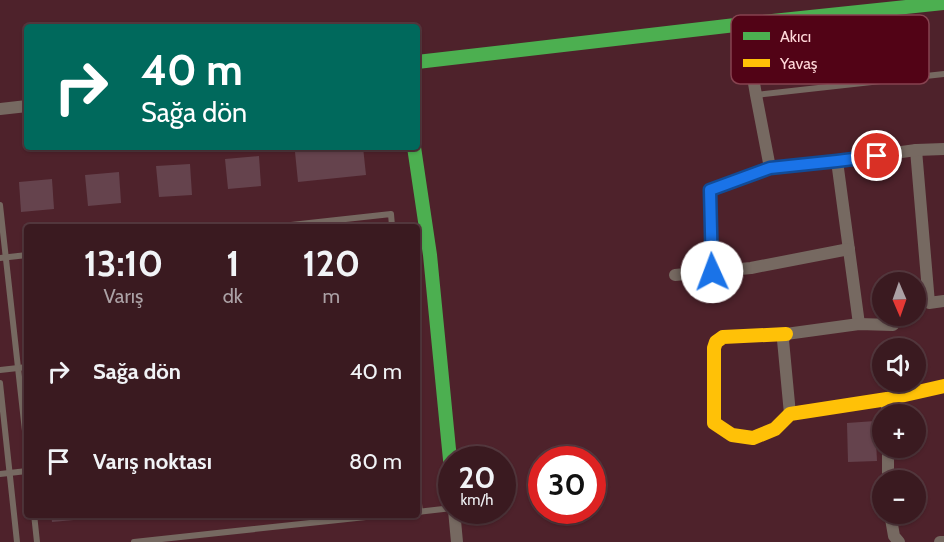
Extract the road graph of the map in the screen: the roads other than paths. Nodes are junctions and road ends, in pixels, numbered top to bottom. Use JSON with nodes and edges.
{"nodes":[{"id":1,"x":944,"y":3,"type":"edge"},
{"id":2,"x":830,"y":15,"type":"edge"},
{"id":3,"x":731,"y":26,"type":"edge"},
{"id":4,"x":420,"y":62,"type":"edge"},
{"id":5,"x":944,"y":74,"type":"edge"},
{"id":6,"x":929,"y":76,"type":"edge"},
{"id":7,"x":754,"y":84,"type":"edge"},
{"id":8,"x":854,"y":84,"type":"edge"},
{"id":9,"x":756,"y":95,"type":"junction"},
{"id":10,"x":24,"y":106,"type":"edge"},
{"id":11,"x":0,"y":109,"type":"edge"},
{"id":12,"x":944,"y":149,"type":"edge"},
{"id":13,"x":414,"y":150,"type":"edge"},
{"id":14,"x":916,"y":150,"type":"junction"},
{"id":15,"x":837,"y":161,"type":"junction"},
{"id":16,"x":770,"y":168,"type":"junction"},
{"id":17,"x":0,"y":205,"type":"edge"},
{"id":18,"x":300,"y":224,"type":"edge"},
{"id":19,"x":392,"y":224,"type":"edge"},
{"id":20,"x":849,"y":249,"type":"junction"},
{"id":21,"x":24,"y":255,"type":"edge"},
{"id":22,"x":3,"y":258,"type":"edge"},
{"id":23,"x":712,"y":272,"type":"junction"},
{"id":24,"x":675,"y":275,"type":"dead end"},
{"id":25,"x":944,"y":302,"type":"edge"},
{"id":26,"x":859,"y":324,"type":"junction"},
{"id":27,"x":872,"y":324,"type":"edge"},
{"id":28,"x":786,"y":334,"type":"junction"},
{"id":29,"x":24,"y":367,"type":"edge"},
{"id":30,"x":18,"y":368,"type":"junction"},
{"id":31,"x":0,"y":370,"type":"edge"},
{"id":32,"x":0,"y":383,"type":"edge"},
{"id":33,"x":943,"y":387,"type":"edge"},
{"id":34,"x":887,"y":399,"type":"junction"},
{"id":35,"x":887,"y":404,"type":"edge"},
{"id":36,"x":790,"y":414,"type":"junction"},
{"id":37,"x":24,"y":422,"type":"edge"},
{"id":38,"x":449,"y":446,"type":"edge"},
{"id":39,"x":24,"y":471,"type":"edge"},
{"id":40,"x":10,"y":473,"type":"junction"},
{"id":41,"x":0,"y":474,"type":"edge"},
{"id":42,"x":438,"y":510,"type":"edge"},
{"id":43,"x":420,"y":512,"type":"edge"},
{"id":44,"x":34,"y":518,"type":"edge"},
{"id":45,"x":357,"y":518,"type":"edge"},
{"id":46,"x":455,"y":524,"type":"edge"},
{"id":47,"x":892,"y":524,"type":"edge"},
{"id":48,"x":17,"y":542,"type":"edge"},
{"id":49,"x":37,"y":542,"type":"edge"},
{"id":50,"x":135,"y":542,"type":"edge"},
{"id":51,"x":457,"y":542,"type":"edge"},
{"id":52,"x":899,"y":542,"type":"edge"}],
"edges":[{"from":1,"to":2,"type":"street"},
{"from":3,"to":4,"type":"street"},
{"from":5,"to":6,"type":"lane"},
{"from":7,"to":9,"type":"street"},
{"from":8,"to":9,"type":"lane"},
{"from":9,"to":16,"type":"street"},
{"from":10,"to":11,"type":"street"},
{"from":12,"to":14,"type":"street"},
{"from":13,"to":38,"type":"street"},
{"from":14,"to":15,"type":"street"},
{"from":14,"to":25,"type":"street"},
{"from":15,"to":16,"type":"street"},
{"from":15,"to":20,"type":"street"},
{"from":16,"to":23,"type":"street"},
{"from":17,"to":22,"type":"lane"},
{"from":18,"to":19,"type":"lane"},
{"from":20,"to":23,"type":"street"},
{"from":20,"to":26,"type":"street"},
{"from":21,"to":22,"type":"lane"},
{"from":22,"to":30,"type":"lane"},
{"from":23,"to":24,"type":"street"},
{"from":26,"to":27,"type":"street"},
{"from":26,"to":28,"type":"street"},
{"from":28,"to":36,"type":"street"},
{"from":28,"to":36,"type":"street"},
{"from":29,"to":30,"type":"lane"},
{"from":30,"to":31,"type":"lane"},
{"from":30,"to":37,"type":"lane"},
{"from":32,"to":40,"type":"lane"},
{"from":33,"to":34,"type":"street"},
{"from":34,"to":35,"type":"street"},
{"from":34,"to":36,"type":"street"},
{"from":39,"to":40,"type":"lane"},
{"from":40,"to":41,"type":"lane"},
{"from":40,"to":48,"type":"lane"},
{"from":42,"to":43,"type":"lane"},
{"from":44,"to":49,"type":"lane"},
{"from":45,"to":50,"type":"lane"},
{"from":46,"to":51,"type":"street"},
{"from":47,"to":52,"type":"street"}]}
